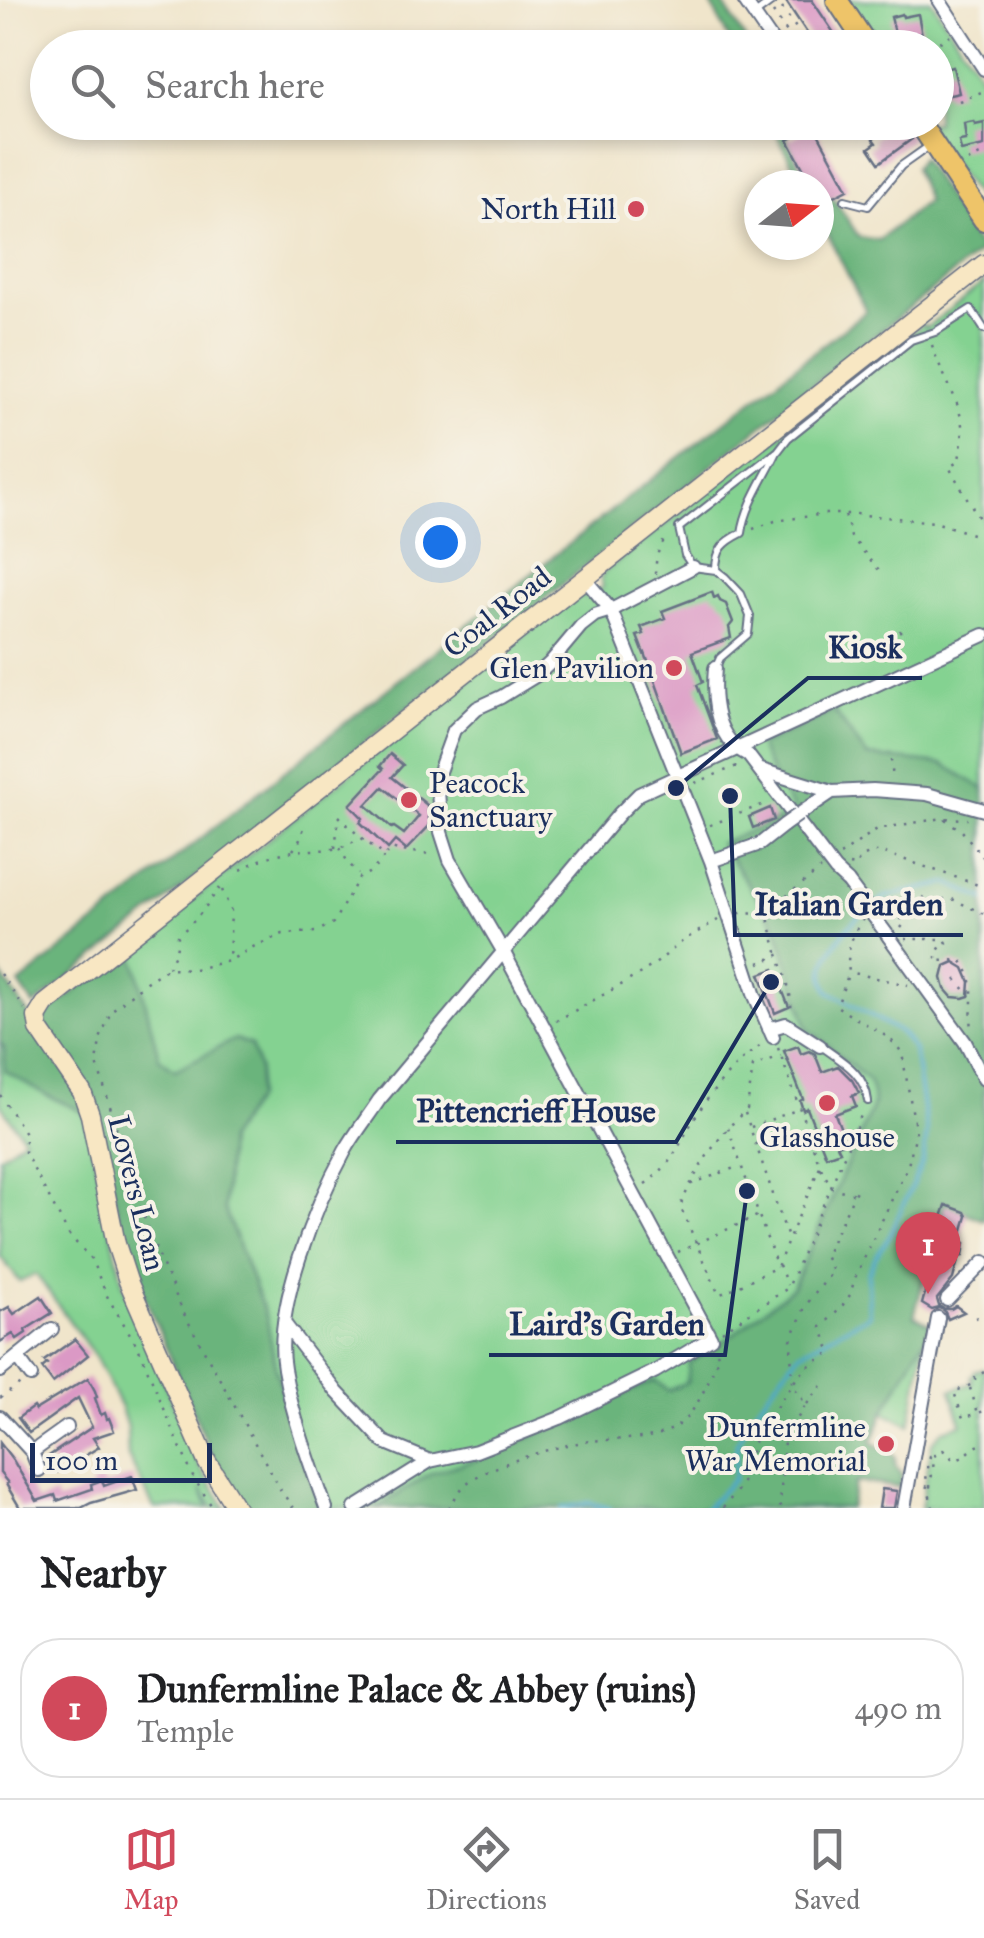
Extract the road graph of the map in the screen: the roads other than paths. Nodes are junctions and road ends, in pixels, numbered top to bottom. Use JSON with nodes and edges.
{"nodes":[{"id":1,"x":744,"y":0,"type":"edge"},
{"id":2,"x":837,"y":0,"type":"edge"},
{"id":3,"x":939,"y":0,"type":"edge"},
{"id":4,"x":773,"y":2,"type":"edge"},
{"id":5,"x":754,"y":14,"type":"junction"},
{"id":6,"x":765,"y":30,"type":"edge"},
{"id":7,"x":857,"y":30,"type":"edge"},
{"id":8,"x":984,"y":69,"type":"edge"},
{"id":9,"x":931,"y":140,"type":"edge"},
{"id":10,"x":933,"y":143,"type":"junction"},
{"id":11,"x":845,"y":200,"type":"dead end"},
{"id":12,"x":984,"y":220,"type":"edge"},
{"id":13,"x":984,"y":264,"type":"edge"},
{"id":14,"x":984,"y":329,"type":"edge"},
{"id":15,"x":778,"y":451,"type":"junction"},
{"id":16,"x":693,"y":566,"type":"junction"},
{"id":17,"x":716,"y":570,"type":"junction"},
{"id":18,"x":584,"y":578,"type":"junction"},
{"id":19,"x":612,"y":610,"type":"junction"},
{"id":20,"x":984,"y":635,"type":"edge"},
{"id":21,"x":716,"y":668,"type":"joint"},
{"id":22,"x":737,"y":750,"type":"junction"},
{"id":23,"x":755,"y":774,"type":"junction"},
{"id":24,"x":680,"y":782,"type":"junction"},
{"id":25,"x":832,"y":792,"type":"junction"},
{"id":26,"x":984,"y":810,"type":"edge"},
{"id":27,"x":711,"y":860,"type":"junction"},
{"id":28,"x":503,"y":951,"type":"junction"},
{"id":29,"x":39,"y":1030,"type":"joint"},
{"id":30,"x":820,"y":1046,"type":"joint"},
{"id":31,"x":984,"y":1078,"type":"edge"},
{"id":32,"x":868,"y":1101,"type":"dead end"},
{"id":33,"x":984,"y":1262,"type":"edge"},
{"id":34,"x":947,"y":1300,"type":"dead end"},
{"id":35,"x":938,"y":1318,"type":"dead end"},
{"id":36,"x":284,"y":1323,"type":"junction"},
{"id":37,"x":52,"y":1329,"type":"dead end"},
{"id":38,"x":18,"y":1358,"type":"junction"},
{"id":39,"x":0,"y":1371,"type":"edge"},
{"id":40,"x":31,"y":1376,"type":"road end"},
{"id":41,"x":0,"y":1416,"type":"edge"},
{"id":42,"x":67,"y":1426,"type":"dead end"},
{"id":43,"x":32,"y":1452,"type":"junction"},
{"id":44,"x":430,"y":1461,"type":"junction"},
{"id":45,"x":39,"y":1470,"type":"dead end"},
{"id":46,"x":236,"y":1508,"type":"edge"},
{"id":47,"x":326,"y":1508,"type":"edge"},
{"id":48,"x":355,"y":1508,"type":"edge"},
{"id":49,"x":904,"y":1508,"type":"edge"}],
"edges":[{"from":1,"to":5,"type":"street"},
{"from":2,"to":7,"type":"main road"},
{"from":3,"to":8,"type":"street"},
{"from":4,"to":5,"type":"lane"},
{"from":5,"to":6,"type":"street"},
{"from":9,"to":10,"type":"main road"},
{"from":10,"to":11,"type":"lane"},
{"from":10,"to":12,"type":"main road"},
{"from":13,"to":18,"type":"street","name":"Coal Road"},
{"from":14,"to":15,"type":"lane"},
{"from":15,"to":16,"type":"lane"},
{"from":15,"to":17,"type":"lane"},
{"from":16,"to":17,"type":"lane"},
{"from":16,"to":19,"type":"street"},
{"from":17,"to":21,"type":"lane"},
{"from":18,"to":19,"type":"street"},
{"from":18,"to":29,"type":"street","name":"Coal Road"},
{"from":19,"to":24,"type":"street"},
{"from":19,"to":28,"type":"street"},
{"from":20,"to":22,"type":"street"},
{"from":21,"to":22,"type":"street"},
{"from":22,"to":23,"type":"street"},
{"from":22,"to":24,"type":"street"},
{"from":23,"to":25,"type":"street"},
{"from":23,"to":31,"type":"street","bridge":true},
{"from":24,"to":27,"type":"street"},
{"from":24,"to":28,"type":"street"},
{"from":25,"to":26,"type":"street"},
{"from":25,"to":27,"type":"street","bridge":true},
{"from":27,"to":30,"type":"street"},
{"from":28,"to":36,"type":"street"},
{"from":28,"to":44,"type":"street"},
{"from":29,"to":46,"type":"street","name":"Lovers Loan"},
{"from":30,"to":32,"type":"lane"},
{"from":33,"to":34,"type":"street"},
{"from":35,"to":49,"type":"street"},
{"from":36,"to":44,"type":"street"},
{"from":36,"to":47,"type":"street"},
{"from":37,"to":38,"type":"street"},
{"from":38,"to":39,"type":"street"},
{"from":38,"to":40,"type":"street"},
{"from":41,"to":43,"type":"street"},
{"from":42,"to":43,"type":"street"},
{"from":43,"to":45,"type":"street"},
{"from":44,"to":48,"type":"street"}]}
